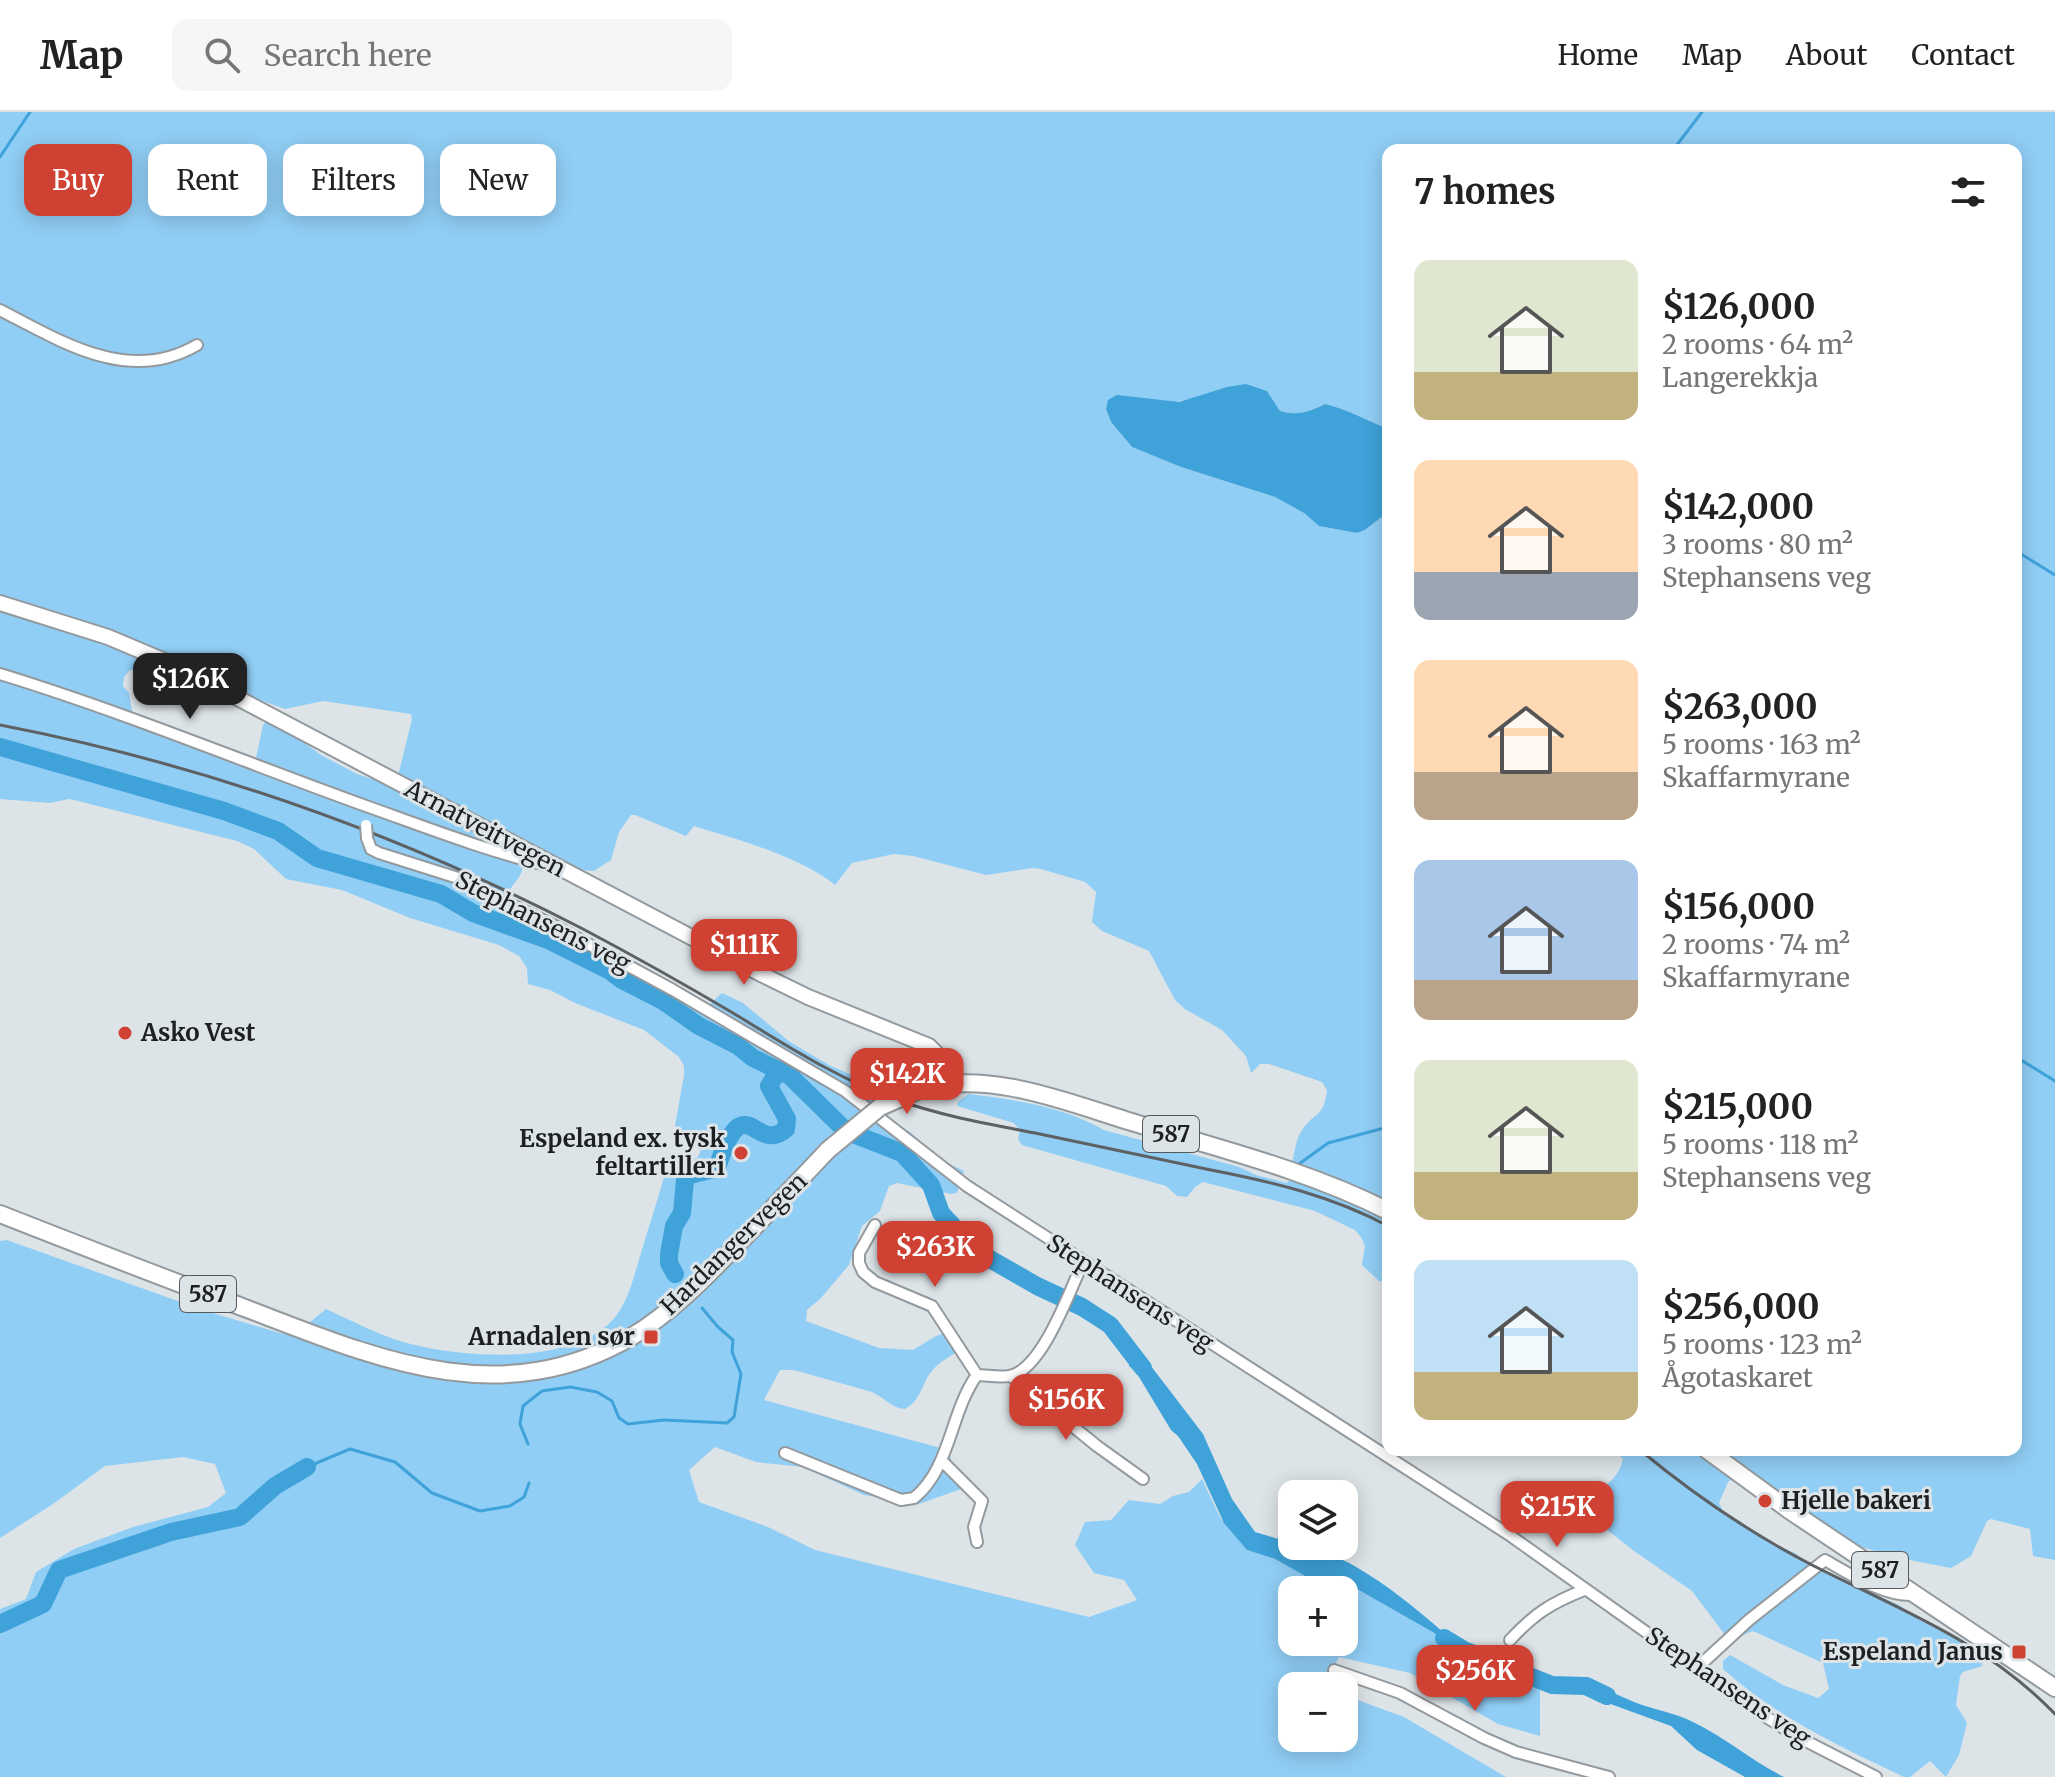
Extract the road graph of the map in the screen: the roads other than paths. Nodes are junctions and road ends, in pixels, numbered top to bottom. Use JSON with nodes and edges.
{"nodes":[{"id":1,"x":0,"y":310,"type":"edge"},
{"id":2,"x":197,"y":345,"type":"dead end"},
{"id":3,"x":0,"y":603,"type":"edge"},
{"id":4,"x":0,"y":674,"type":"edge"},
{"id":5,"x":367,"y":806,"type":"junction"},
{"id":6,"x":561,"y":869,"type":"junction"},
{"id":7,"x":947,"y":1083,"type":"junction"},
{"id":8,"x":0,"y":1206,"type":"edge"},
{"id":9,"x":1382,"y":1208,"type":"edge"},
{"id":10,"x":0,"y":1214,"type":"edge"},
{"id":11,"x":875,"y":1225,"type":"dead end"},
{"id":12,"x":0,"y":1226,"type":"edge"},
{"id":13,"x":103,"y":1255,"type":"junction"},
{"id":14,"x":1083,"y":1262,"type":"junction"},
{"id":15,"x":156,"y":1275,"type":"junction"},
{"id":16,"x":977,"y":1375,"type":"junction"},
{"id":17,"x":1011,"y":1376,"type":"junction"},
{"id":18,"x":785,"y":1453,"type":"dead end"},
{"id":19,"x":1382,"y":1453,"type":"edge"},
{"id":20,"x":1386,"y":1456,"type":"edge"},
{"id":21,"x":1715,"y":1456,"type":"edge"},
{"id":22,"x":942,"y":1461,"type":"junction"},
{"id":23,"x":1143,"y":1479,"type":"dead end"},
{"id":24,"x":977,"y":1542,"type":"dead end"},
{"id":25,"x":1584,"y":1590,"type":"junction"},
{"id":26,"x":1917,"y":1595,"type":"junction"},
{"id":27,"x":1510,"y":1640,"type":"dead end"},
{"id":28,"x":1697,"y":1668,"type":"junction"},
{"id":29,"x":1334,"y":1670,"type":"dead end"},
{"id":30,"x":2055,"y":1688,"type":"edge"},
{"id":31,"x":1609,"y":1777,"type":"edge"},
{"id":32,"x":1876,"y":1777,"type":"edge"}],
"edges":[{"from":1,"to":2,"type":"street"},
{"from":3,"to":6,"type":"main road","name":"Arnatveitvegen"},
{"from":4,"to":5,"type":"street"},
{"from":5,"to":6,"type":"street"},
{"from":5,"to":14,"type":"street","name":"Stephansens veg","bridge":true},
{"from":6,"to":7,"type":"main road","name":"Arnatveitvegen"},
{"from":7,"to":9,"type":"main road","number":"587"},
{"from":7,"to":15,"type":"main road","name":"Hardangervegen","number":"587","bridge":true},
{"from":8,"to":13,"type":"main road","number":"587"},
{"from":10,"to":13,"type":"main road","name":"Hardangervegen","number":"587"},
{"from":11,"to":16,"type":"street"},
{"from":12,"to":15,"type":"main road","number":"587"},
{"from":13,"to":15,"type":"main road","name":"Hardangervegen","number":"587"},
{"from":14,"to":17,"type":"street"},
{"from":14,"to":19,"type":"street","name":"Stephansens veg"},
{"from":16,"to":17,"type":"street"},
{"from":16,"to":22,"type":"street"},
{"from":17,"to":23,"type":"street"},
{"from":18,"to":22,"type":"street"},
{"from":20,"to":25,"type":"street","name":"Stephansens veg"},
{"from":21,"to":26,"type":"main road","number":"587"},
{"from":22,"to":24,"type":"street"},
{"from":25,"to":27,"type":"street"},
{"from":25,"to":28,"type":"street","name":"Stephansens veg"},
{"from":26,"to":28,"type":"street"},
{"from":26,"to":30,"type":"main road","number":"587"},
{"from":28,"to":32,"type":"street","name":"Stephansens veg"},
{"from":29,"to":31,"type":"street"}]}
